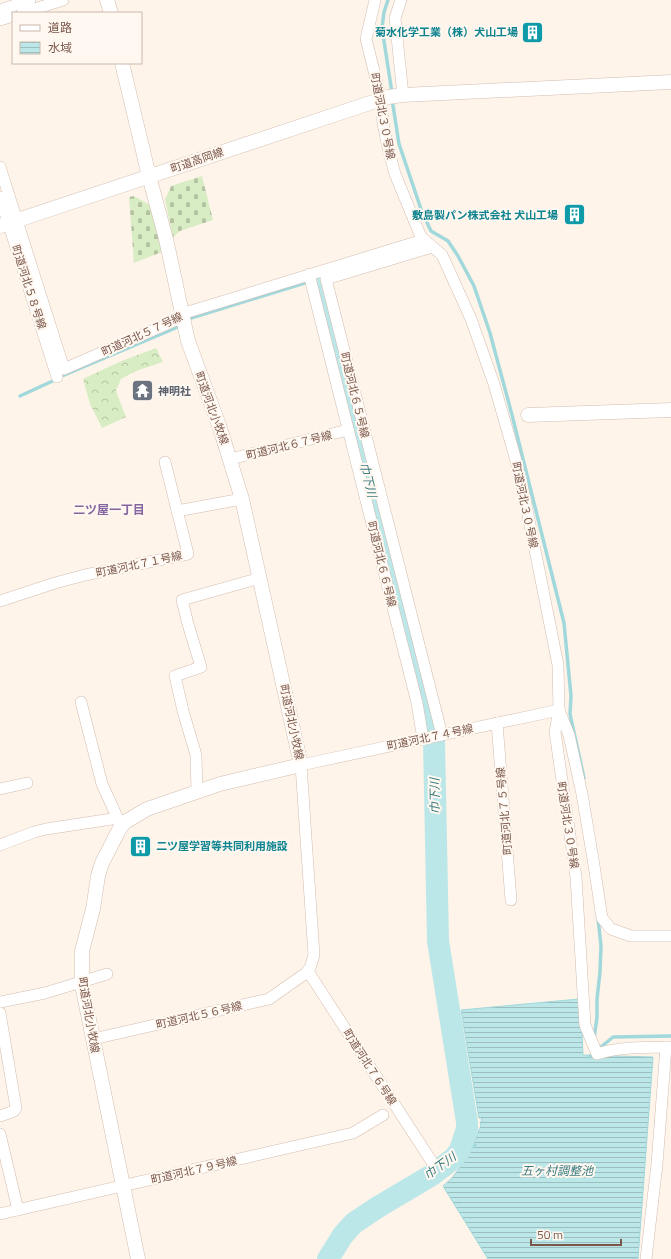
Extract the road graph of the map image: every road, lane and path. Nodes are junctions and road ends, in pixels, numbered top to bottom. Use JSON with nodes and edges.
{"nodes":[{"id":1,"x":30,"y":0,"type":"edge"},
{"id":2,"x":63,"y":0,"type":"edge"},
{"id":3,"x":108,"y":0,"type":"edge"},
{"id":4,"x":375,"y":0,"type":"edge"},
{"id":5,"x":402,"y":0,"type":"edge"},
{"id":6,"x":0,"y":10,"type":"edge"},
{"id":7,"x":25,"y":12,"type":"edge"},
{"id":8,"x":111,"y":12,"type":"edge"},
{"id":9,"x":12,"y":16,"type":"edge"},
{"id":10,"x":0,"y":20,"type":"edge"},
{"id":11,"x":122,"y":64,"type":"edge"},
{"id":12,"x":671,"y":82,"type":"edge"},
{"id":13,"x":399,"y":95,"type":"junction"},
{"id":14,"x":381,"y":99,"type":"junction"},
{"id":15,"x":0,"y":167,"type":"edge"},
{"id":16,"x":149,"y":176,"type":"junction"},
{"id":17,"x":0,"y":196,"type":"edge"},
{"id":18,"x":8,"y":223,"type":"edge"},
{"id":19,"x":427,"y":244,"type":"junction"},
{"id":20,"x":310,"y":279,"type":"junction"},
{"id":21,"x":182,"y":316,"type":"junction"},
{"id":22,"x":57,"y":376,"type":"dead end"},
{"id":23,"x":671,"y":410,"type":"edge"},
{"id":24,"x":528,"y":415,"type":"dead end"},
{"id":25,"x":348,"y":430,"type":"junction"},
{"id":26,"x":230,"y":459,"type":"junction"},
{"id":27,"x":165,"y":462,"type":"dead end"},
{"id":28,"x":242,"y":499,"type":"junction"},
{"id":29,"x":177,"y":511,"type":"junction"},
{"id":30,"x":260,"y":578,"type":"junction"},
{"id":31,"x":0,"y":600,"type":"edge"},
{"id":32,"x":81,"y":702,"type":"dead end"},
{"id":33,"x":559,"y":710,"type":"junction"},
{"id":34,"x":497,"y":723,"type":"junction"},
{"id":35,"x":440,"y":735,"type":"junction"},
{"id":36,"x":424,"y":738,"type":"junction"},
{"id":37,"x":301,"y":765,"type":"junction"},
{"id":38,"x":27,"y":783,"type":"dead end"},
{"id":39,"x":0,"y":789,"type":"edge"},
{"id":40,"x":197,"y":792,"type":"junction"},
{"id":41,"x":122,"y":821,"type":"junction"},
{"id":42,"x":0,"y":845,"type":"edge"},
{"id":43,"x":511,"y":900,"type":"dead end"},
{"id":44,"x":671,"y":936,"type":"edge"},
{"id":45,"x":107,"y":974,"type":"dead end"},
{"id":46,"x":305,"y":974,"type":"junction"},
{"id":47,"x":82,"y":981,"type":"junction"},
{"id":48,"x":0,"y":1002,"type":"edge"},
{"id":49,"x":0,"y":1013,"type":"edge"},
{"id":50,"x":93,"y":1039,"type":"junction"},
{"id":51,"x":668,"y":1047,"type":"edge"},
{"id":52,"x":383,"y":1115,"type":"dead end"},
{"id":53,"x":0,"y":1116,"type":"edge"},
{"id":54,"x":0,"y":1134,"type":"edge"},
{"id":55,"x":432,"y":1162,"type":"dead end"},
{"id":56,"x":123,"y":1187,"type":"junction"},
{"id":57,"x":18,"y":1210,"type":"junction"},
{"id":58,"x":0,"y":1214,"type":"edge"},
{"id":59,"x":138,"y":1259,"type":"edge"},
{"id":60,"x":646,"y":1259,"type":"edge"}],
"edges":[{"from":1,"to":6,"type":"street"},
{"from":2,"to":7,"type":"street"},
{"from":3,"to":8,"type":"street"},
{"from":4,"to":14,"type":"street","name":"町道河北３０号線"},
{"from":5,"to":13,"type":"street"},
{"from":9,"to":10,"type":"street"},
{"from":11,"to":16,"type":"street","name":"町道河北小牧線"},
{"from":12,"to":13,"type":"street","name":"町道高岡線"},
{"from":13,"to":14,"type":"street","name":"町道高岡線"},
{"from":14,"to":16,"type":"street","name":"町道高岡線"},
{"from":14,"to":19,"type":"street","name":"町道河北３０号線"},
{"from":15,"to":18,"type":"street","name":"町道河北５７号線"},
{"from":16,"to":18,"type":"street","name":"町道高岡線"},
{"from":16,"to":21,"type":"street","name":"町道河北小牧線"},
{"from":17,"to":18,"type":"street","name":"町道河北５８号線"},
{"from":18,"to":21,"type":"street","name":"町道河北５７号線"},
{"from":18,"to":22,"type":"street","name":"町道河北５８号線"},
{"from":19,"to":20,"type":"street","name":"町道河北５７号線"},
{"from":19,"to":33,"type":"street","name":"町道河北３０号線"},
{"from":19,"to":35,"type":"street","name":"町道河北６５号線"},
{"from":20,"to":21,"type":"street","name":"町道河北５７号線"},
{"from":20,"to":25,"type":"street","name":"町道河北６６号線"},
{"from":21,"to":26,"type":"street","name":"町道河北小牧線"},
{"from":23,"to":24,"type":"street"},
{"from":25,"to":26,"type":"street","name":"町道河北６７号線"},
{"from":25,"to":36,"type":"street","name":"町道河北６６号線"},
{"from":26,"to":28,"type":"street","name":"町道河北小牧線"},
{"from":27,"to":29,"type":"street","name":"町道河北７１号線"},
{"from":28,"to":29,"type":"street"},
{"from":28,"to":30,"type":"street","name":"町道河北小牧線"},
{"from":29,"to":31,"type":"street","name":"町道河北７１号線"},
{"from":30,"to":37,"type":"street","name":"町道河北小牧線"},
{"from":30,"to":40,"type":"street"},
{"from":32,"to":41,"type":"street"},
{"from":33,"to":34,"type":"street","name":"町道河北７４号線"},
{"from":33,"to":44,"type":"street"},
{"from":33,"to":51,"type":"street","name":"町道河北３０号線"},
{"from":34,"to":35,"type":"street","name":"町道河北７４号線"},
{"from":34,"to":43,"type":"street","name":"町道河北７５号線"},
{"from":35,"to":36,"type":"street","name":"町道河北７４号線"},
{"from":36,"to":37,"type":"street","name":"町道河北７４号線"},
{"from":37,"to":40,"type":"street","name":"町道河北小牧線"},
{"from":37,"to":46,"type":"street"},
{"from":38,"to":39,"type":"street"},
{"from":40,"to":41,"type":"street","name":"町道河北小牧線"},
{"from":41,"to":42,"type":"street"},
{"from":41,"to":47,"type":"street","name":"町道河北小牧線"},
{"from":45,"to":47,"type":"street"},
{"from":46,"to":50,"type":"street","name":"町道河北５６号線"},
{"from":46,"to":55,"type":"street","name":"町道河北７６号線"},
{"from":47,"to":48,"type":"street"},
{"from":47,"to":50,"type":"street","name":"町道河北小牧線"},
{"from":49,"to":53,"type":"street"},
{"from":50,"to":56,"type":"street","name":"町道河北小牧線"},
{"from":51,"to":60,"type":"street"},
{"from":52,"to":56,"type":"street","name":"町道河北７９号線"},
{"from":54,"to":57,"type":"street"},
{"from":56,"to":57,"type":"street","name":"町道河北７９号線"},
{"from":56,"to":59,"type":"street","name":"町道河北小牧線"},
{"from":57,"to":58,"type":"street","name":"町道河北７９号線"}]}
